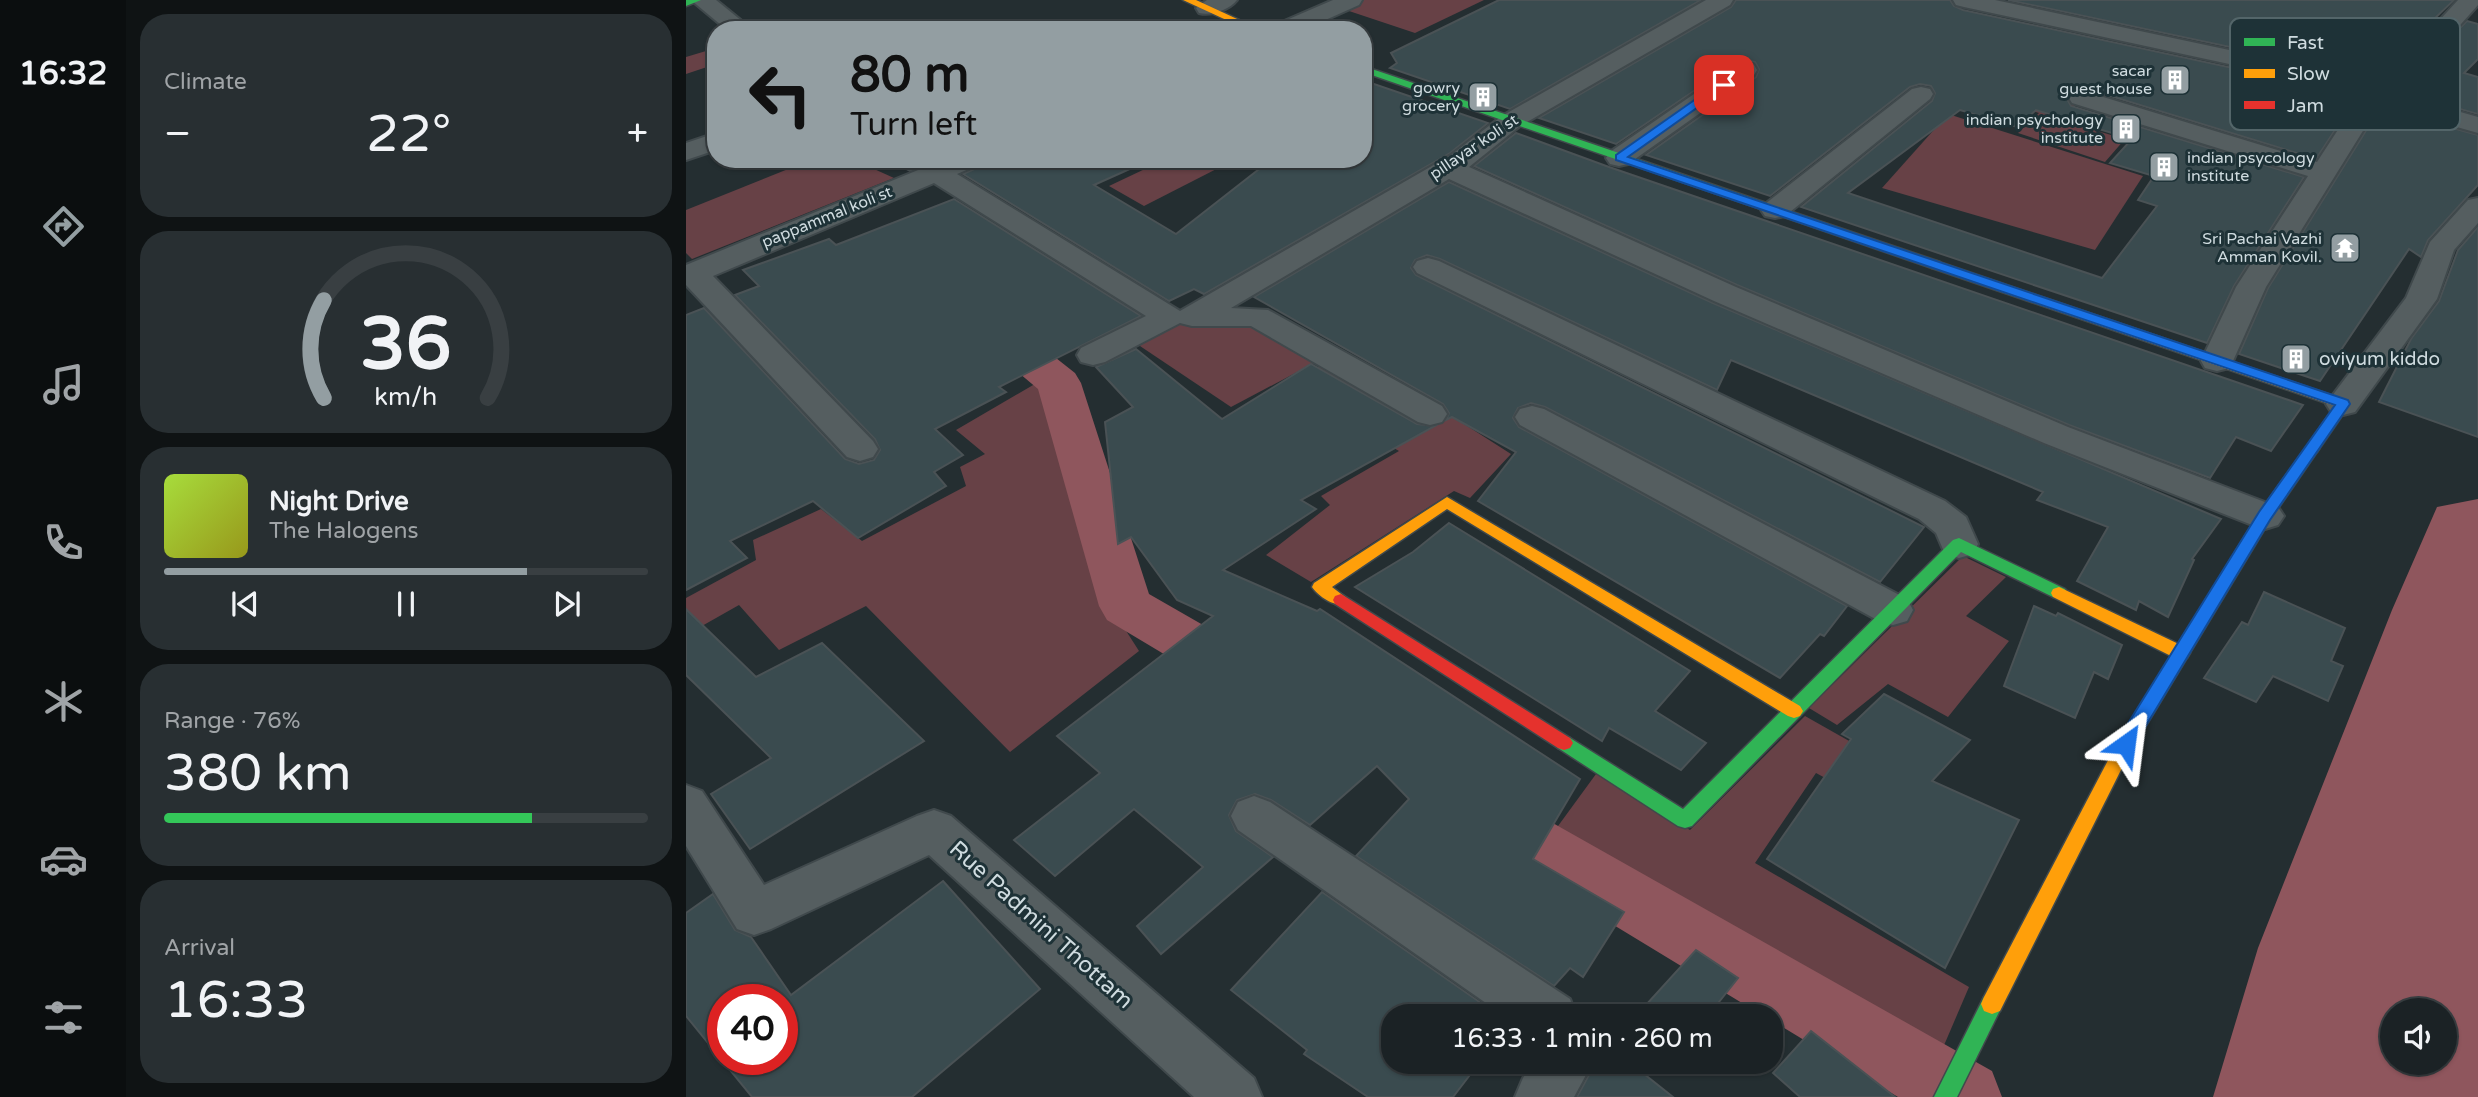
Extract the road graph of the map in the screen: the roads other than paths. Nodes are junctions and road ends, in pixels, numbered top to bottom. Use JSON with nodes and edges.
{"nodes":[{"id":1,"x":696,"y":0,"type":"edge"},
{"id":2,"x":702,"y":0,"type":"edge"},
{"id":3,"x":1351,"y":0,"type":"edge"},
{"id":4,"x":1722,"y":0,"type":"edge"},
{"id":5,"x":1964,"y":0,"type":"edge"},
{"id":6,"x":2470,"y":0,"type":"edge"},
{"id":7,"x":686,"y":3,"type":"edge"},
{"id":8,"x":1207,"y":3,"type":"edge"},
{"id":9,"x":2454,"y":18,"type":"edge"},
{"id":10,"x":730,"y":21,"type":"edge"},
{"id":11,"x":1240,"y":21,"type":"edge"},
{"id":12,"x":1303,"y":21,"type":"edge"},
{"id":13,"x":2230,"y":57,"type":"edge"},
{"id":14,"x":1745,"y":70,"type":"dead end"},
{"id":15,"x":1372,"y":72,"type":"edge"},
{"id":16,"x":1921,"y":94,"type":"dead end"},
{"id":17,"x":2081,"y":98,"type":"dead end"},
{"id":18,"x":2460,"y":120,"type":"edge"},
{"id":19,"x":1511,"y":121,"type":"junction"},
{"id":20,"x":2478,"y":125,"type":"edge"},
{"id":21,"x":2350,"y":130,"type":"edge"},
{"id":22,"x":707,"y":145,"type":"edge"},
{"id":23,"x":686,"y":152,"type":"edge"},
{"id":24,"x":1619,"y":158,"type":"junction"},
{"id":25,"x":948,"y":168,"type":"edge"},
{"id":26,"x":1448,"y":168,"type":"junction"},
{"id":27,"x":2322,"y":172,"type":"junction"},
{"id":28,"x":936,"y":173,"type":"junction"},
{"id":29,"x":2478,"y":206,"type":"edge"},
{"id":30,"x":1775,"y":210,"type":"junction"},
{"id":31,"x":1428,"y":267,"type":"dead end"},
{"id":32,"x":690,"y":274,"type":"edge"},
{"id":33,"x":1180,"y":317,"type":"junction"},
{"id":34,"x":1093,"y":355,"type":"dead end"},
{"id":35,"x":2217,"y":361,"type":"junction"},
{"id":36,"x":2343,"y":404,"type":"junction"},
{"id":37,"x":1430,"y":414,"type":"dead end"},
{"id":38,"x":1532,"y":416,"type":"dead end"},
{"id":39,"x":860,"y":449,"type":"dead end"},
{"id":40,"x":2265,"y":516,"type":"junction"},
{"id":41,"x":1959,"y":544,"type":"junction"},
{"id":42,"x":1893,"y":610,"type":"junction"},
{"id":43,"x":2181,"y":653,"type":"junction"},
{"id":44,"x":1794,"y":711,"type":"junction"},
{"id":45,"x":686,"y":805,"type":"edge"},
{"id":46,"x":1254,"y":816,"type":"dead end"},
{"id":47,"x":1532,"y":1004,"type":"edge"},
{"id":48,"x":1558,"y":1074,"type":"edge"},
{"id":49,"x":1235,"y":1097,"type":"edge"},
{"id":50,"x":1542,"y":1097,"type":"edge"},
{"id":51,"x":1945,"y":1097,"type":"edge"}],
"edges":[{"from":1,"to":7,"type":"street"},
{"from":2,"to":10,"type":"street"},
{"from":3,"to":12,"type":"street"},
{"from":4,"to":19,"type":"street","name":"pillayar koli st"},
{"from":5,"to":13,"type":"street"},
{"from":6,"to":9,"type":"street"},
{"from":8,"to":11,"type":"street"},
{"from":14,"to":24,"type":"street"},
{"from":15,"to":19,"type":"street"},
{"from":16,"to":30,"type":"street"},
{"from":17,"to":27,"type":"street"},
{"from":18,"to":20,"type":"street"},
{"from":19,"to":24,"type":"street"},
{"from":19,"to":26,"type":"street","name":"pillayar koli st"},
{"from":21,"to":27,"type":"street"},
{"from":22,"to":23,"type":"street"},
{"from":24,"to":30,"type":"street"},
{"from":25,"to":28,"type":"street","name":"pappammal koli st"},
{"from":26,"to":33,"type":"street","name":"pillayar koli st"},
{"from":26,"to":40,"type":"street"},
{"from":27,"to":35,"type":"street"},
{"from":28,"to":32,"type":"street","name":"pappammal koli st"},
{"from":28,"to":33,"type":"street"},
{"from":29,"to":36,"type":"street"},
{"from":30,"to":35,"type":"street"},
{"from":31,"to":41,"type":"street"},
{"from":32,"to":39,"type":"street"},
{"from":33,"to":34,"type":"street","name":"pillayar koli st"},
{"from":33,"to":37,"type":"street"},
{"from":35,"to":36,"type":"street"},
{"from":36,"to":40,"type":"street"},
{"from":38,"to":42,"type":"street"},
{"from":40,"to":43,"type":"street"},
{"from":41,"to":42,"type":"street"},
{"from":41,"to":43,"type":"street"},
{"from":42,"to":44,"type":"street"},
{"from":43,"to":51,"type":"street"},
{"from":44,"to":44,"type":"street"},
{"from":45,"to":49,"type":"street","name":"Rue Padmini Thottam"},
{"from":46,"to":47,"type":"street"},
{"from":48,"to":50,"type":"street"}]}
